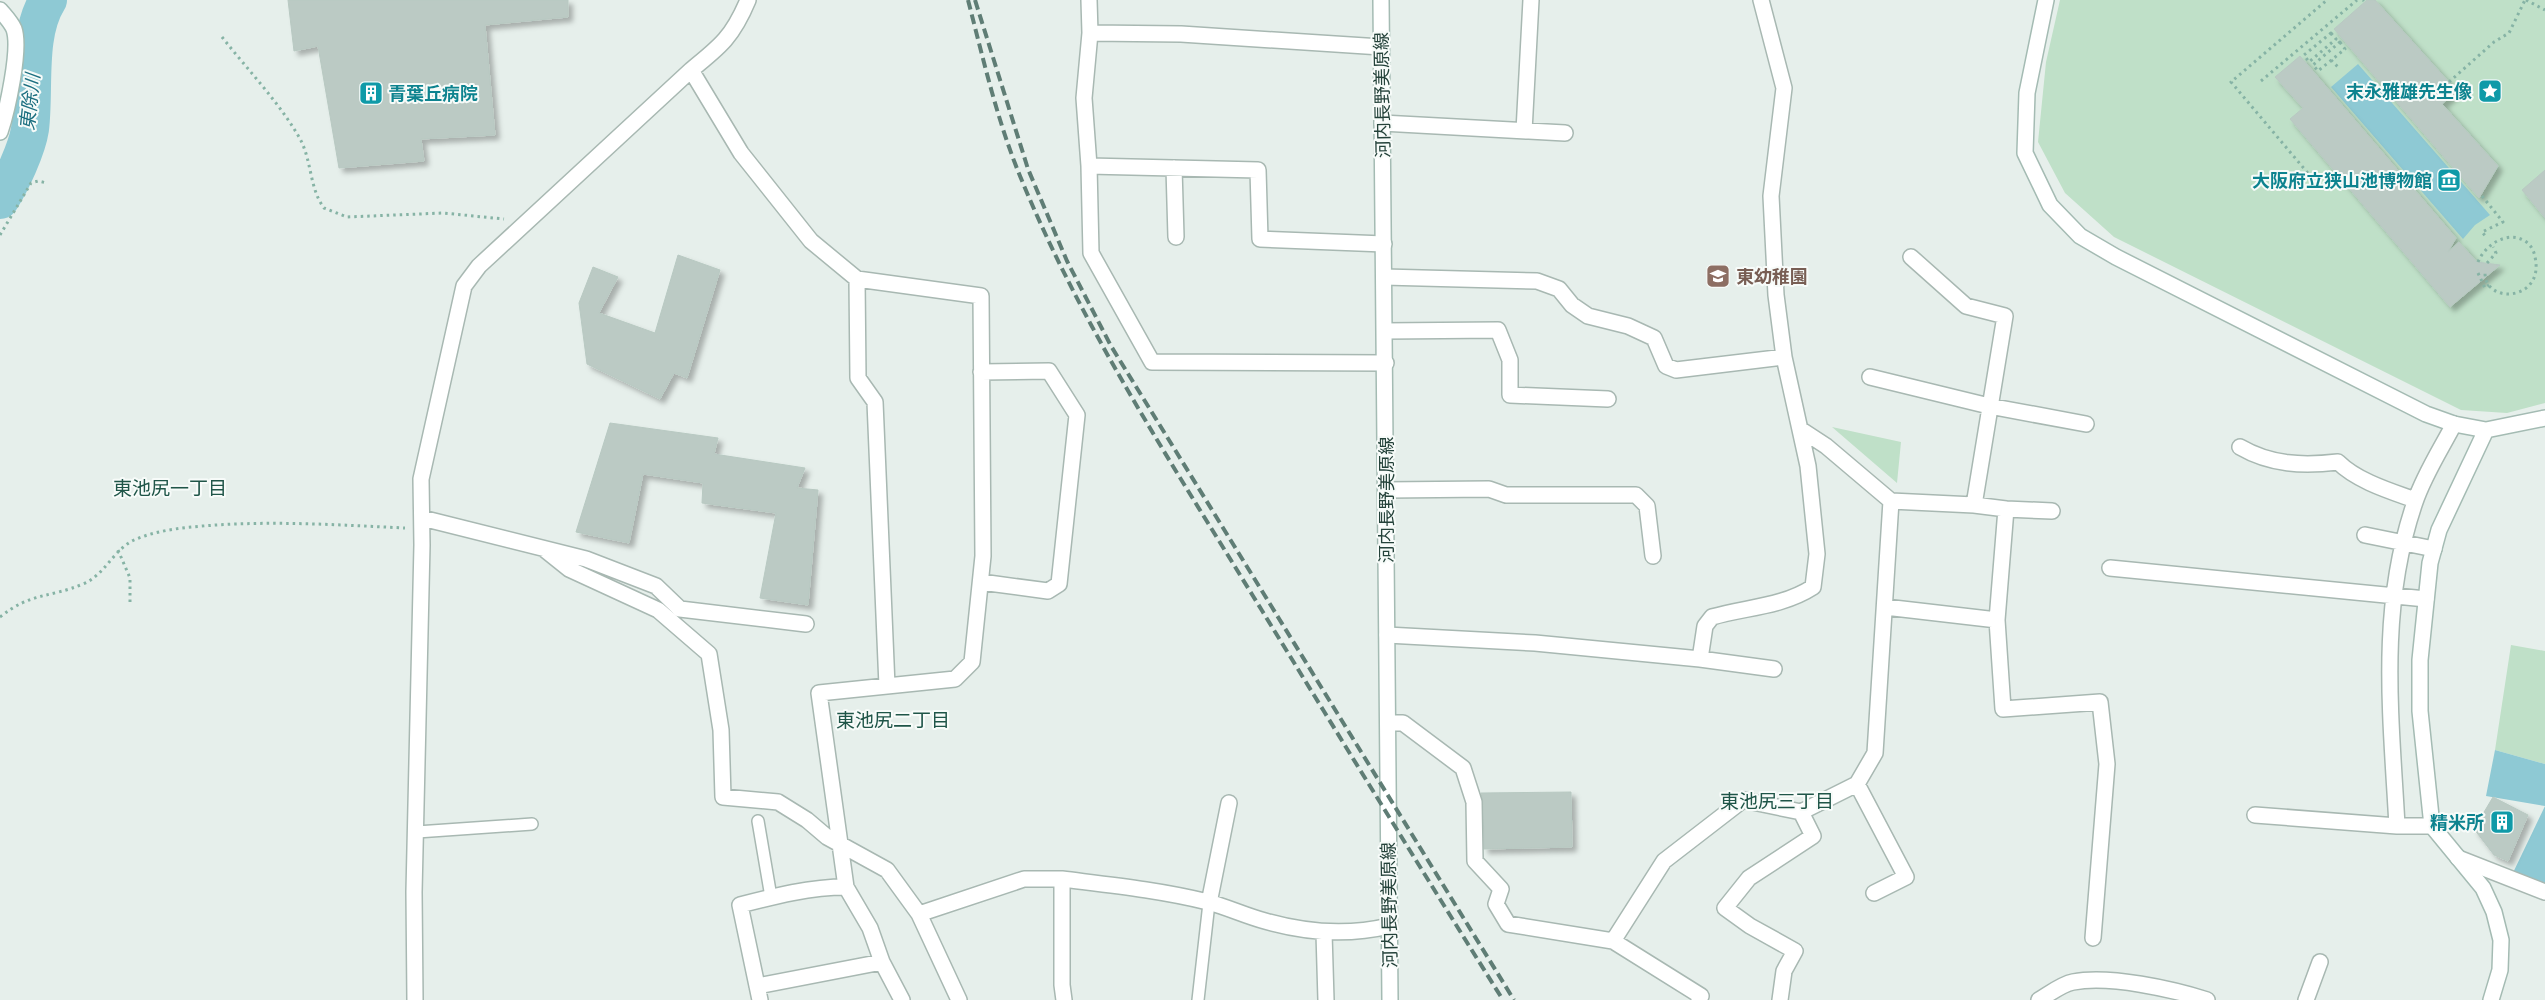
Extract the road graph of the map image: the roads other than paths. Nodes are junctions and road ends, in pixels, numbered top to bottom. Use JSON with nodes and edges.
{"nodes":[{"id":1,"x":748,"y":0,"type":"edge"},
{"id":2,"x":1089,"y":0,"type":"edge"},
{"id":3,"x":1381,"y":0,"type":"edge"},
{"id":4,"x":1531,"y":0,"type":"edge"},
{"id":5,"x":1761,"y":0,"type":"edge"},
{"id":6,"x":2046,"y":0,"type":"edge"},
{"id":7,"x":0,"y":10,"type":"edge"},
{"id":8,"x":1090,"y":33,"type":"junction"},
{"id":9,"x":1381,"y":47,"type":"junction"},
{"id":10,"x":691,"y":70,"type":"junction"},
{"id":11,"x":1382,"y":123,"type":"junction"},
{"id":12,"x":1524,"y":131,"type":"junction"},
{"id":13,"x":0,"y":132,"type":"edge"},
{"id":14,"x":1565,"y":133,"type":"dead end"},
{"id":15,"x":1089,"y":166,"type":"junction"},
{"id":16,"x":1174,"y":168,"type":"junction"},
{"id":17,"x":1176,"y":236,"type":"dead end"},
{"id":18,"x":1384,"y":244,"type":"junction"},
{"id":19,"x":1911,"y":257,"type":"dead end"},
{"id":20,"x":1384,"y":276,"type":"junction"},
{"id":21,"x":857,"y":279,"type":"junction"},
{"id":22,"x":1385,"y":331,"type":"junction"},
{"id":23,"x":1784,"y":357,"type":"junction"},
{"id":24,"x":1386,"y":364,"type":"junction"},
{"id":25,"x":981,"y":372,"type":"junction"},
{"id":26,"x":1870,"y":377,"type":"dead end"},
{"id":27,"x":1608,"y":399,"type":"dead end"},
{"id":28,"x":1989,"y":406,"type":"junction"},
{"id":29,"x":2545,"y":418,"type":"edge"},
{"id":30,"x":2086,"y":424,"type":"dead end"},
{"id":31,"x":2454,"y":424,"type":"junction"},
{"id":32,"x":1800,"y":429,"type":"junction"},
{"id":33,"x":2486,"y":430,"type":"junction"},
{"id":34,"x":2240,"y":447,"type":"dead end"},
{"id":35,"x":1386,"y":490,"type":"junction"},
{"id":36,"x":2415,"y":500,"type":"junction"},
{"id":37,"x":1891,"y":502,"type":"junction"},
{"id":38,"x":1974,"y":505,"type":"junction"},
{"id":39,"x":2006,"y":509,"type":"junction"},
{"id":40,"x":2052,"y":512,"type":"dead end"},
{"id":41,"x":422,"y":524,"type":"junction"},
{"id":42,"x":2365,"y":535,"type":"dead end"},
{"id":43,"x":2402,"y":543,"type":"junction"},
{"id":44,"x":2434,"y":548,"type":"junction"},
{"id":45,"x":544,"y":549,"type":"junction"},
{"id":46,"x":1653,"y":556,"type":"dead end"},
{"id":47,"x":2110,"y":568,"type":"dead end"},
{"id":48,"x":980,"y":582,"type":"junction"},
{"id":49,"x":2392,"y":597,"type":"junction"},
{"id":50,"x":2426,"y":599,"type":"junction"},
{"id":51,"x":1885,"y":607,"type":"junction"},
{"id":52,"x":1997,"y":620,"type":"junction"},
{"id":53,"x":806,"y":624,"type":"dead end"},
{"id":54,"x":1387,"y":635,"type":"junction"},
{"id":55,"x":1700,"y":660,"type":"junction"},
{"id":56,"x":1774,"y":669,"type":"dead end"},
{"id":57,"x":887,"y":686,"type":"junction"},
{"id":58,"x":1388,"y":723,"type":"junction"},
{"id":59,"x":1857,"y":784,"type":"junction"},
{"id":60,"x":1229,"y":803,"type":"dead end"},
{"id":61,"x":1800,"y":812,"type":"junction"},
{"id":62,"x":2255,"y":815,"type":"dead end"},
{"id":63,"x":758,"y":821,"type":"dead end"},
{"id":64,"x":532,"y":824,"type":"dead end"},
{"id":65,"x":2397,"y":826,"type":"junction"},
{"id":66,"x":2432,"y":826,"type":"junction"},
{"id":67,"x":416,"y":832,"type":"junction"},
{"id":68,"x":840,"y":844,"type":"junction"},
{"id":69,"x":2458,"y":858,"type":"junction"},
{"id":70,"x":1062,"y":879,"type":"junction"},
{"id":71,"x":846,"y":887,"type":"junction"},
{"id":72,"x":2545,"y":892,"type":"edge"},
{"id":73,"x":1874,"y":893,"type":"dead end"},
{"id":74,"x":771,"y":896,"type":"junction"},
{"id":75,"x":1210,"y":903,"type":"junction"},
{"id":76,"x":919,"y":914,"type":"junction"},
{"id":77,"x":1389,"y":926,"type":"junction"},
{"id":78,"x":1324,"y":933,"type":"junction"},
{"id":79,"x":2093,"y":938,"type":"dead end"},
{"id":80,"x":1613,"y":941,"type":"junction"},
{"id":81,"x":882,"y":962,"type":"junction"},
{"id":82,"x":2320,"y":962,"type":"dead end"},
{"id":83,"x":759,"y":993,"type":"edge"},
{"id":84,"x":415,"y":1000,"type":"edge"},
{"id":85,"x":902,"y":1000,"type":"edge"},
{"id":86,"x":959,"y":1000,"type":"edge"},
{"id":87,"x":1064,"y":1000,"type":"edge"},
{"id":88,"x":1198,"y":1000,"type":"edge"},
{"id":89,"x":1326,"y":1000,"type":"edge"},
{"id":90,"x":1390,"y":1000,"type":"edge"},
{"id":91,"x":1699,"y":1000,"type":"edge"},
{"id":92,"x":1780,"y":1000,"type":"edge"},
{"id":93,"x":2039,"y":1000,"type":"edge"},
{"id":94,"x":2207,"y":1000,"type":"edge"},
{"id":95,"x":2306,"y":1000,"type":"edge"},
{"id":96,"x":2491,"y":1000,"type":"edge"}],
"edges":[{"from":1,"to":10,"type":"street"},
{"from":2,"to":8,"type":"street"},
{"from":3,"to":9,"type":"street","name":"河内長野美原線"},
{"from":4,"to":12,"type":"street"},
{"from":5,"to":23,"type":"street"},
{"from":6,"to":31,"type":"street"},
{"from":7,"to":13,"type":"street"},
{"from":8,"to":9,"type":"street"},
{"from":8,"to":15,"type":"street"},
{"from":9,"to":11,"type":"street","name":"河内長野美原線"},
{"from":10,"to":21,"type":"street"},
{"from":10,"to":41,"type":"street"},
{"from":11,"to":12,"type":"street"},
{"from":11,"to":18,"type":"street","name":"河内長野美原線"},
{"from":12,"to":14,"type":"street"},
{"from":15,"to":16,"type":"street"},
{"from":15,"to":24,"type":"street"},
{"from":16,"to":17,"type":"street"},
{"from":16,"to":18,"type":"street"},
{"from":18,"to":20,"type":"street","name":"河内長野美原線"},
{"from":19,"to":28,"type":"street"},
{"from":20,"to":22,"type":"street","name":"河内長野美原線"},
{"from":20,"to":23,"type":"street"},
{"from":21,"to":25,"type":"street"},
{"from":21,"to":57,"type":"street"},
{"from":22,"to":24,"type":"street","name":"河内長野美原線"},
{"from":22,"to":27,"type":"street"},
{"from":23,"to":32,"type":"street"},
{"from":24,"to":35,"type":"street","name":"河内長野美原線"},
{"from":25,"to":48,"type":"street"},
{"from":25,"to":48,"type":"street"},
{"from":26,"to":28,"type":"street"},
{"from":28,"to":30,"type":"street"},
{"from":28,"to":38,"type":"street"},
{"from":29,"to":33,"type":"street"},
{"from":31,"to":33,"type":"street"},
{"from":31,"to":36,"type":"street"},
{"from":32,"to":37,"type":"street"},
{"from":32,"to":55,"type":"street"},
{"from":33,"to":44,"type":"street"},
{"from":34,"to":36,"type":"street"},
{"from":35,"to":46,"type":"street"},
{"from":35,"to":54,"type":"street","name":"河内長野美原線"},
{"from":36,"to":43,"type":"street"},
{"from":37,"to":38,"type":"street"},
{"from":37,"to":51,"type":"street"},
{"from":38,"to":39,"type":"street"},
{"from":39,"to":40,"type":"street"},
{"from":39,"to":52,"type":"street"},
{"from":41,"to":45,"type":"street"},
{"from":41,"to":67,"type":"street"},
{"from":42,"to":43,"type":"street"},
{"from":43,"to":44,"type":"street"},
{"from":43,"to":49,"type":"street"},
{"from":44,"to":50,"type":"street"},
{"from":45,"to":53,"type":"street"},
{"from":45,"to":68,"type":"street"},
{"from":47,"to":49,"type":"street"},
{"from":48,"to":57,"type":"street"},
{"from":49,"to":50,"type":"street"},
{"from":49,"to":65,"type":"street"},
{"from":50,"to":66,"type":"street"},
{"from":51,"to":52,"type":"street"},
{"from":51,"to":59,"type":"street"},
{"from":52,"to":79,"type":"street"},
{"from":54,"to":55,"type":"street"},
{"from":54,"to":58,"type":"street","name":"河内長野美原線"},
{"from":55,"to":56,"type":"street"},
{"from":57,"to":68,"type":"street"},
{"from":58,"to":77,"type":"street","name":"河内長野美原線"},
{"from":58,"to":80,"type":"street"},
{"from":59,"to":61,"type":"street"},
{"from":59,"to":73,"type":"street"},
{"from":60,"to":75,"type":"street"},
{"from":61,"to":80,"type":"street"},
{"from":61,"to":92,"type":"street"},
{"from":62,"to":65,"type":"street"},
{"from":63,"to":74,"type":"lane"},
{"from":64,"to":67,"type":"lane"},
{"from":65,"to":66,"type":"street"},
{"from":66,"to":69,"type":"street"},
{"from":67,"to":84,"type":"street"},
{"from":68,"to":71,"type":"street"},
{"from":68,"to":76,"type":"street"},
{"from":69,"to":72,"type":"street"},
{"from":69,"to":96,"type":"street"},
{"from":70,"to":75,"type":"street"},
{"from":70,"to":76,"type":"street"},
{"from":70,"to":87,"type":"street"},
{"from":71,"to":74,"type":"street"},
{"from":71,"to":81,"type":"street"},
{"from":74,"to":83,"type":"street"},
{"from":75,"to":78,"type":"street"},
{"from":75,"to":88,"type":"lane"},
{"from":76,"to":86,"type":"street"},
{"from":77,"to":78,"type":"street"},
{"from":77,"to":90,"type":"street","name":"河内長野美原線"},
{"from":78,"to":89,"type":"street"},
{"from":80,"to":91,"type":"street"},
{"from":81,"to":83,"type":"street"},
{"from":81,"to":85,"type":"street"},
{"from":82,"to":95,"type":"street"},
{"from":93,"to":94,"type":"street"}]}
